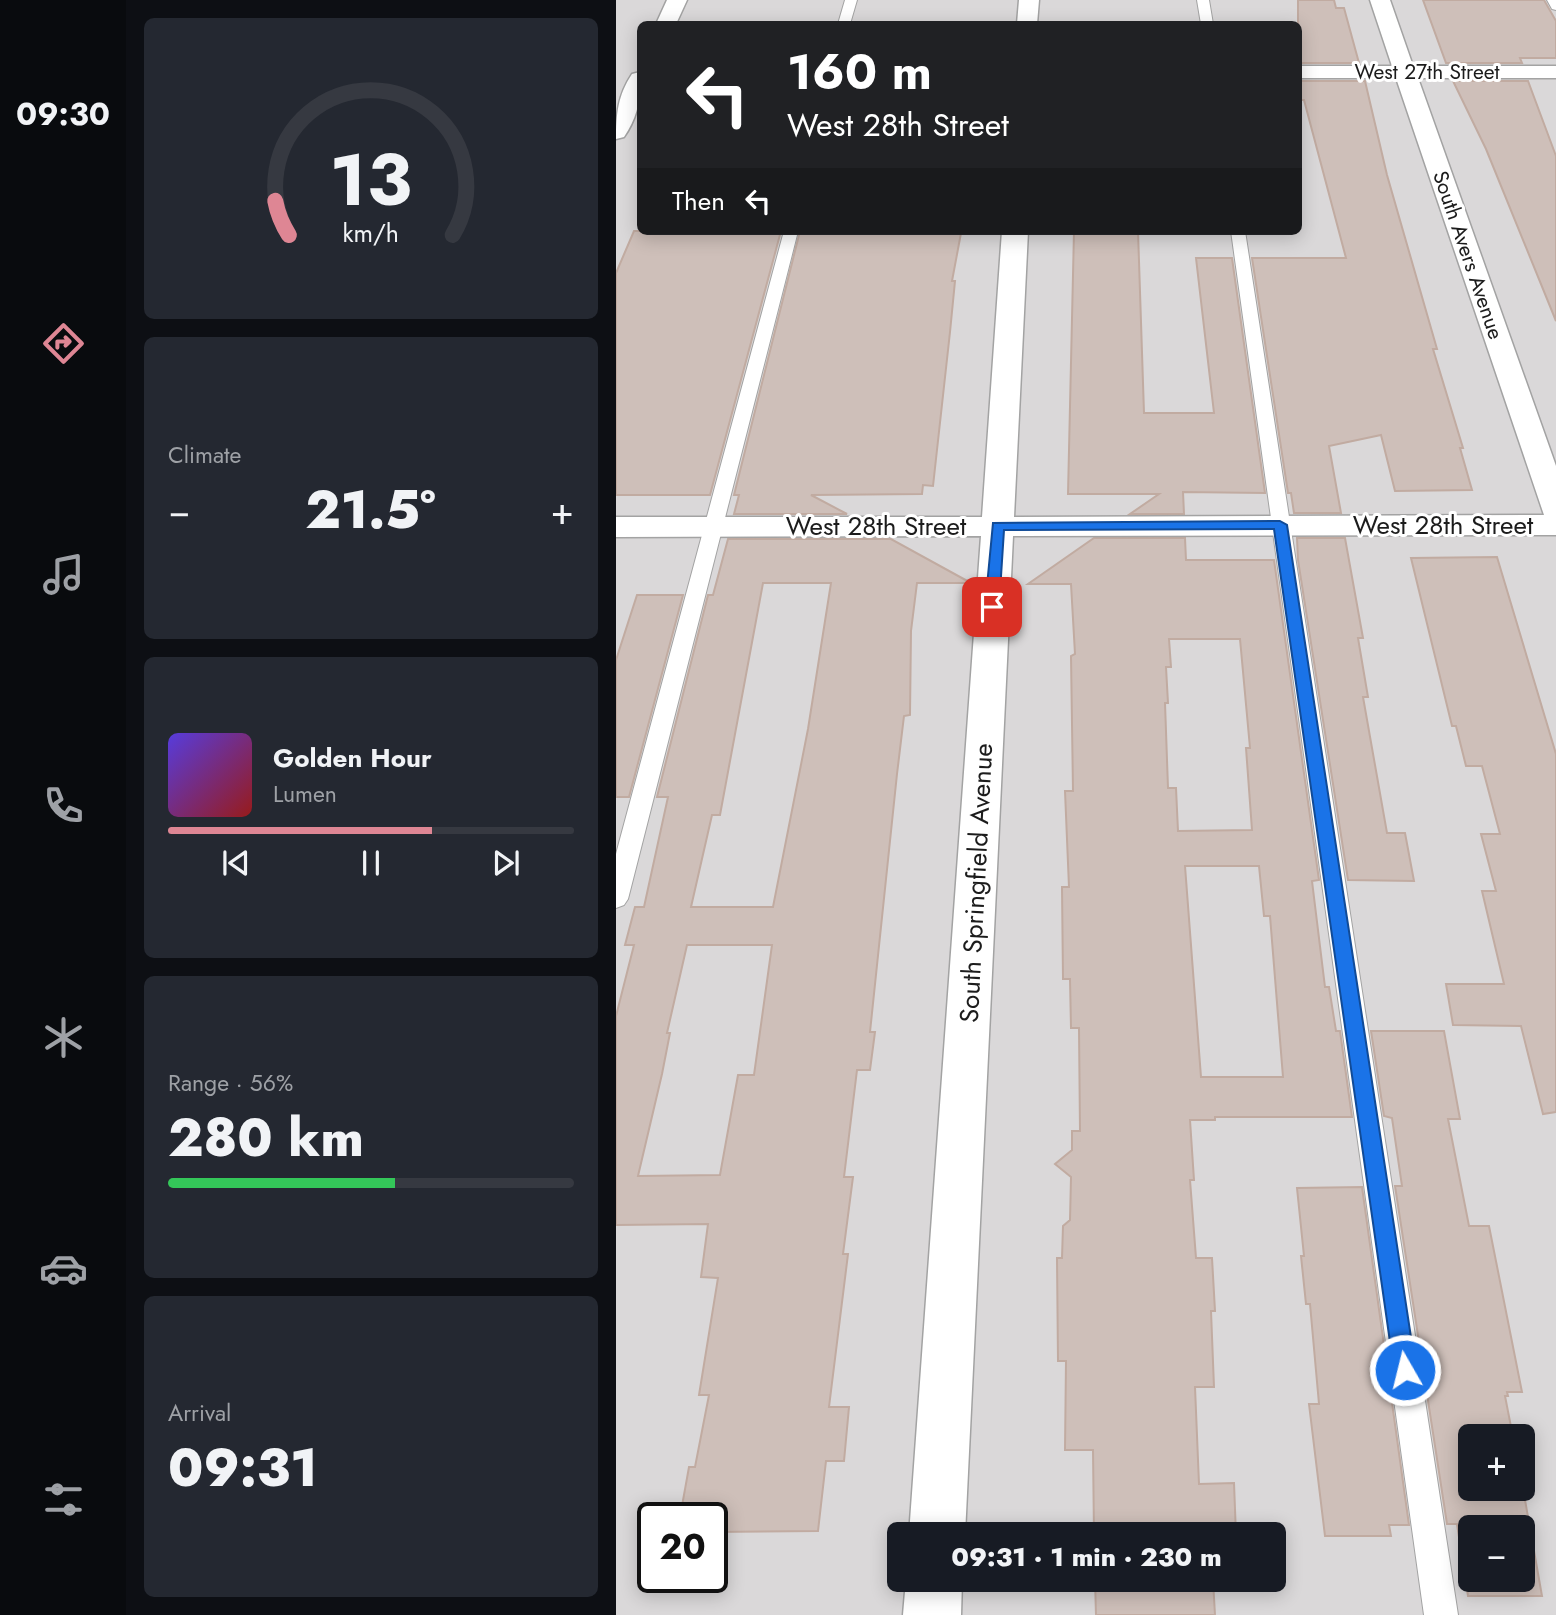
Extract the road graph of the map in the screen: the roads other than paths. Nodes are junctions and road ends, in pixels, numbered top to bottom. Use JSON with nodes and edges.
{"nodes":[{"id":1,"x":677,"y":0,"type":"edge"},
{"id":2,"x":851,"y":0,"type":"edge"},
{"id":3,"x":1029,"y":0,"type":"edge"},
{"id":4,"x":1203,"y":0,"type":"edge"},
{"id":5,"x":1380,"y":0,"type":"edge"},
{"id":6,"x":1553,"y":0,"type":"edge"},
{"id":7,"x":1556,"y":6,"type":"edge"},
{"id":8,"x":667,"y":21,"type":"edge"},
{"id":9,"x":846,"y":21,"type":"edge"},
{"id":10,"x":1027,"y":21,"type":"edge"},
{"id":11,"x":1206,"y":21,"type":"edge"},
{"id":12,"x":1302,"y":72,"type":"edge"},
{"id":13,"x":1405,"y":72,"type":"junction"},
{"id":14,"x":1556,"y":72,"type":"edge"},
{"id":15,"x":616,"y":73,"type":"edge"},
{"id":16,"x":637,"y":73,"type":"edge"},
{"id":17,"x":637,"y":86,"type":"edge"},
{"id":18,"x":616,"y":132,"type":"edge"},
{"id":19,"x":789,"y":235,"type":"edge"},
{"id":20,"x":1015,"y":235,"type":"edge"},
{"id":21,"x":1239,"y":235,"type":"edge"},
{"id":22,"x":1556,"y":510,"type":"edge"},
{"id":23,"x":1280,"y":525,"type":"junction"},
{"id":24,"x":1556,"y":525,"type":"edge"},
{"id":25,"x":713,"y":526,"type":"junction"},
{"id":26,"x":997,"y":526,"type":"junction"},
{"id":27,"x":616,"y":527,"type":"edge"},
{"id":28,"x":616,"y":899,"type":"edge"},
{"id":29,"x":938,"y":1522,"type":"edge"},
{"id":30,"x":933,"y":1592,"type":"edge"},
{"id":31,"x":932,"y":1615,"type":"edge"},
{"id":32,"x":1441,"y":1615,"type":"edge"}],
"edges":[{"from":1,"to":8,"type":"street"},
{"from":2,"to":9,"type":"lane"},
{"from":3,"to":10,"type":"street"},
{"from":4,"to":11,"type":"lane"},
{"from":5,"to":13,"type":"street","name":"South Avers Avenue"},
{"from":6,"to":7,"type":"lane"},
{"from":12,"to":13,"type":"street","name":"West 27th Street"},
{"from":13,"to":14,"type":"street","name":"West 27th Street"},
{"from":13,"to":22,"type":"street","name":"South Avers Avenue"},
{"from":15,"to":16,"type":"street"},
{"from":17,"to":18,"type":"street"},
{"from":19,"to":25,"type":"lane"},
{"from":20,"to":26,"type":"street","name":"South Springfield Avenue"},
{"from":21,"to":23,"type":"lane"},
{"from":23,"to":24,"type":"street","name":"West 28th Street"},
{"from":23,"to":26,"type":"street","name":"West 28th Street"},
{"from":23,"to":32,"type":"lane"},
{"from":25,"to":26,"type":"street","name":"West 28th Street"},
{"from":25,"to":27,"type":"street","name":"West 28th Street"},
{"from":25,"to":28,"type":"lane"},
{"from":26,"to":29,"type":"street","name":"South Springfield Avenue"},
{"from":30,"to":31,"type":"street"}]}
